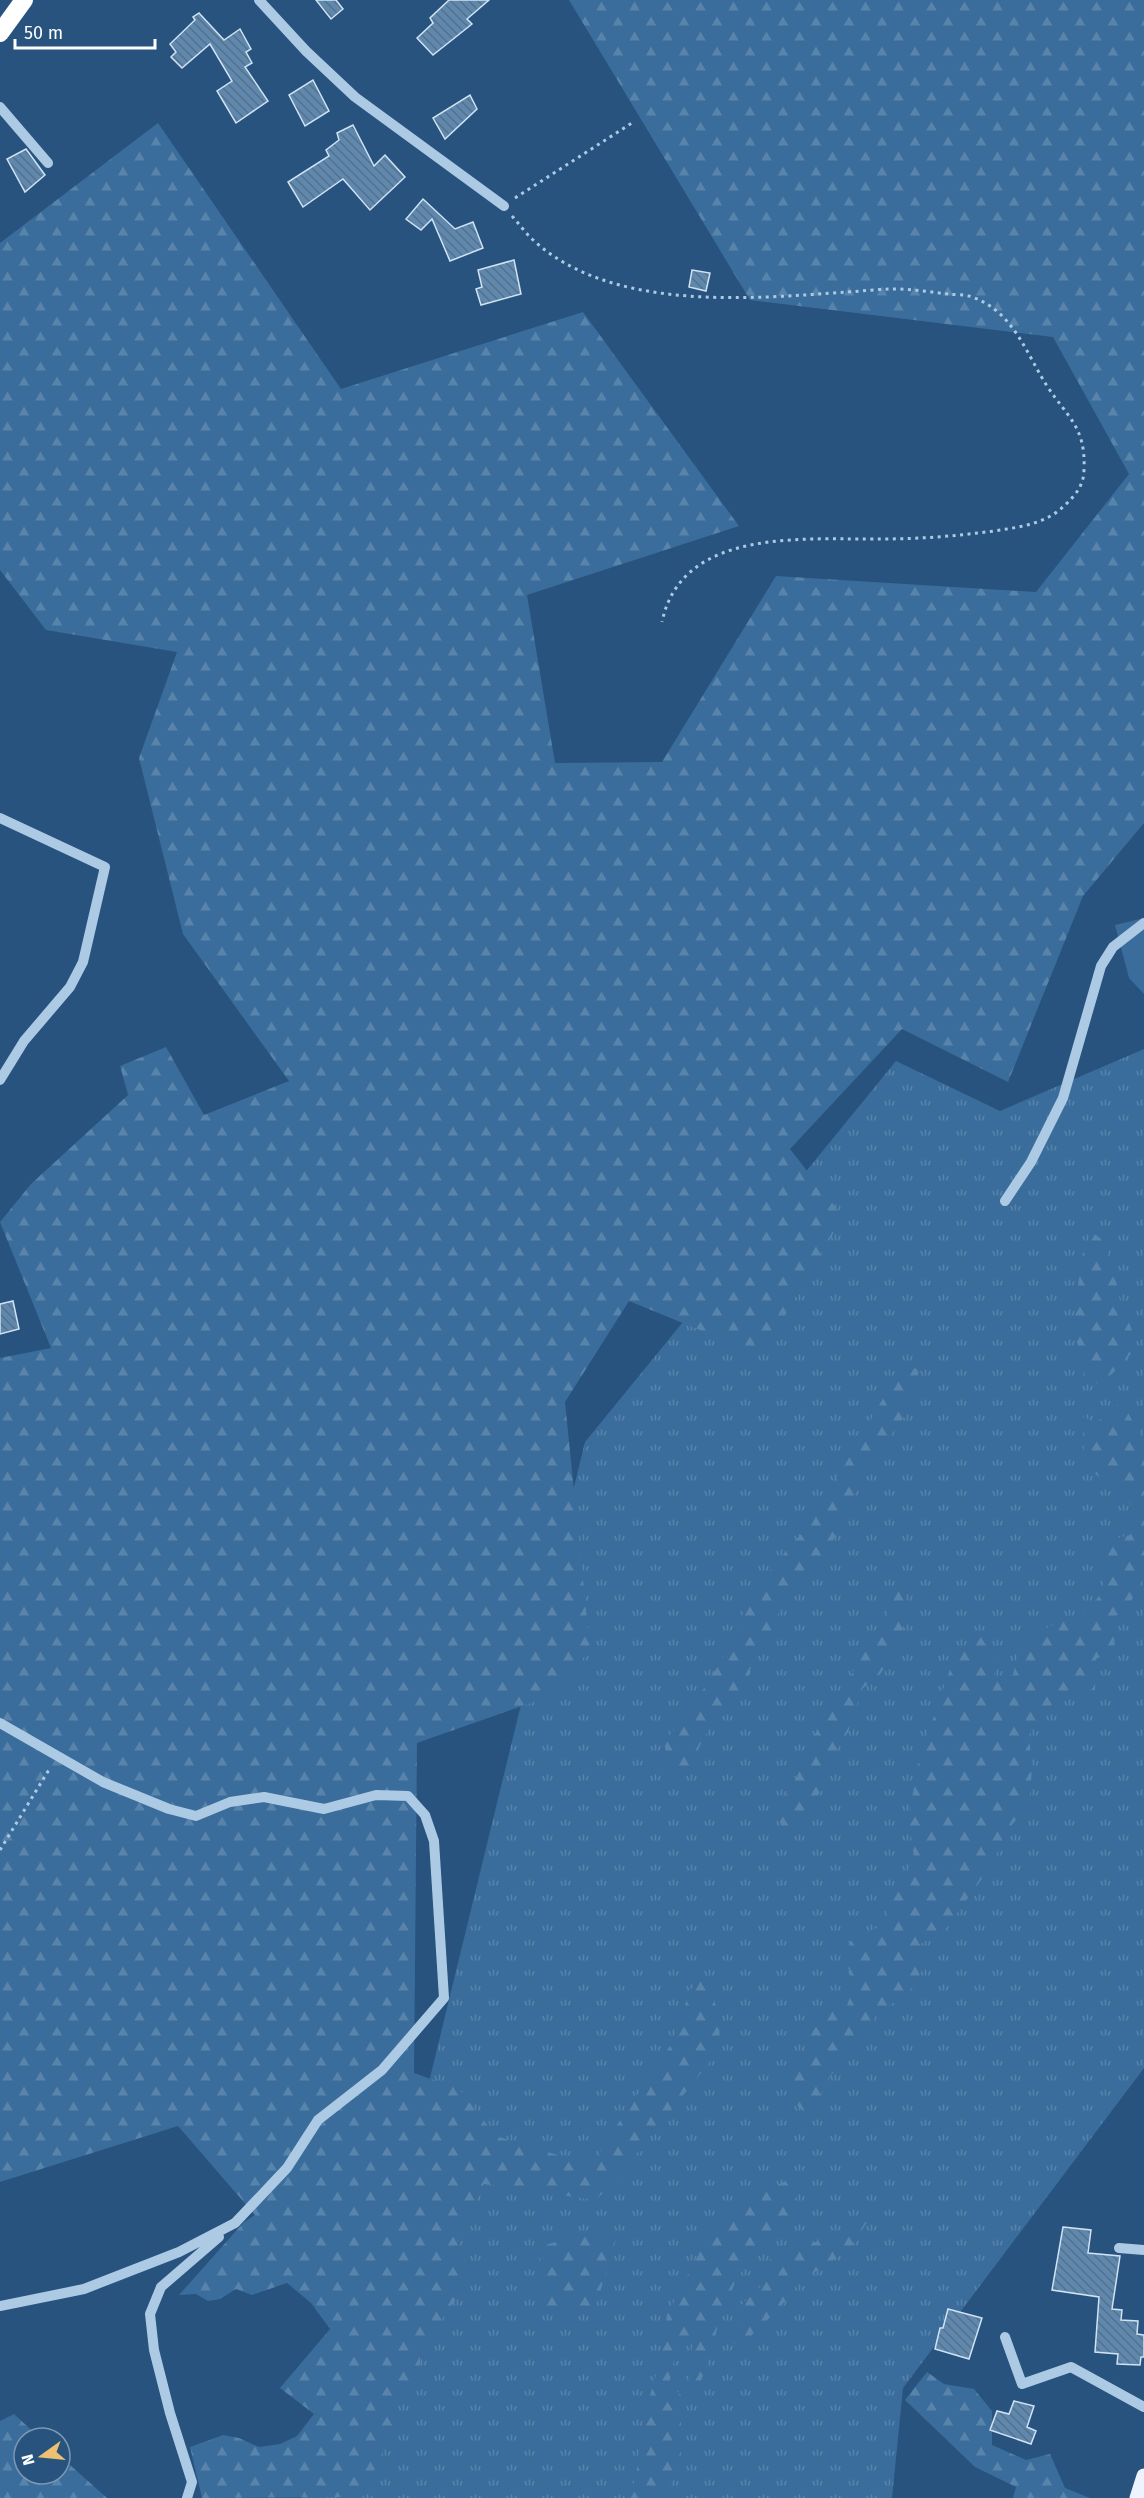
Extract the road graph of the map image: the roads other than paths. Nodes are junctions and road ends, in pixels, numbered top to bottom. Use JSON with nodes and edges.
{"nodes":[{"id":1,"x":24,"y":0,"type":"edge"},
{"id":2,"x":259,"y":0,"type":"edge"},
{"id":3,"x":0,"y":33,"type":"edge"},
{"id":4,"x":0,"y":107,"type":"edge"},
{"id":5,"x":48,"y":164,"type":"dead end"},
{"id":6,"x":504,"y":206,"type":"road end"},
{"id":7,"x":0,"y":818,"type":"edge"},
{"id":8,"x":1144,"y":923,"type":"edge"},
{"id":9,"x":0,"y":1080,"type":"edge"},
{"id":10,"x":1005,"y":1201,"type":"dead end"},
{"id":11,"x":0,"y":1723,"type":"edge"},
{"id":12,"x":235,"y":2223,"type":"junction"},
{"id":13,"x":1119,"y":2248,"type":"dead end"},
{"id":14,"x":1144,"y":2250,"type":"edge"},
{"id":15,"x":0,"y":2306,"type":"edge"},
{"id":16,"x":1005,"y":2337,"type":"dead end"},
{"id":17,"x":1144,"y":2407,"type":"edge"},
{"id":18,"x":1144,"y":2476,"type":"edge"},
{"id":19,"x":187,"y":2498,"type":"edge"},
{"id":20,"x":1137,"y":2498,"type":"edge"}],
"edges":[{"from":1,"to":3,"type":"highway"},
{"from":2,"to":6,"type":"street"},
{"from":4,"to":5,"type":"street"},
{"from":7,"to":9,"type":"street"},
{"from":8,"to":10,"type":"street"},
{"from":11,"to":12,"type":"street"},
{"from":12,"to":15,"type":"street"},
{"from":12,"to":19,"type":"street"},
{"from":13,"to":14,"type":"street"},
{"from":16,"to":17,"type":"street"},
{"from":18,"to":20,"type":"main road"}]}
